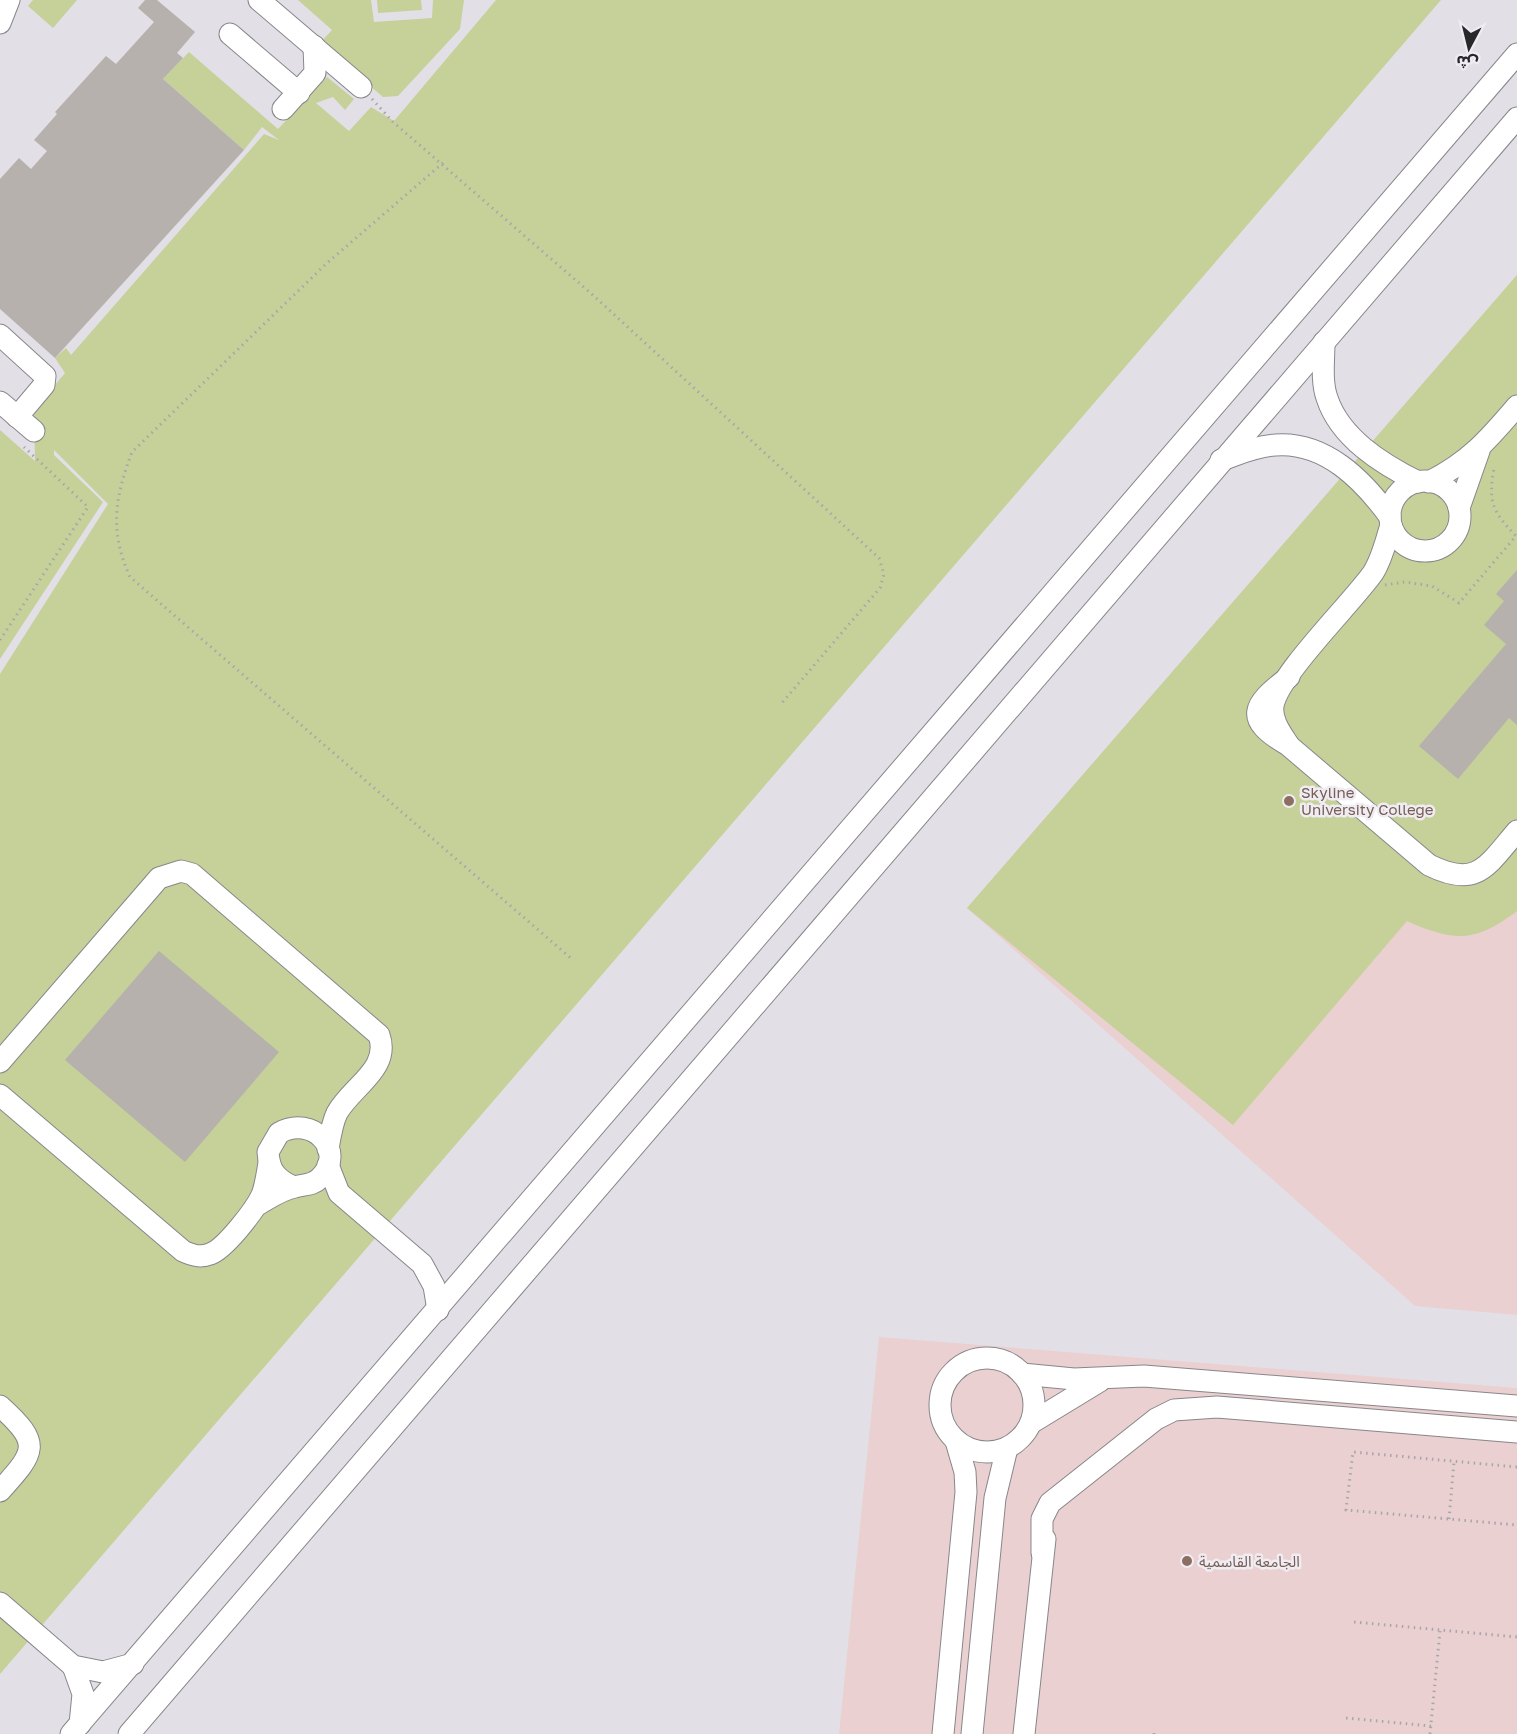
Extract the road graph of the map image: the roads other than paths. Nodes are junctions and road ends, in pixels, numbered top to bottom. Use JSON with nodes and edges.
{"nodes":[{"id":1,"x":9,"y":0,"type":"edge"},
{"id":2,"x":259,"y":0,"type":"edge"},
{"id":3,"x":0,"y":23,"type":"edge"},
{"id":4,"x":230,"y":34,"type":"dead end"},
{"id":5,"x":314,"y":46,"type":"junction"},
{"id":6,"x":1517,"y":54,"type":"edge"},
{"id":7,"x":361,"y":87,"type":"road end"},
{"id":8,"x":299,"y":93,"type":"junction"},
{"id":9,"x":284,"y":109,"type":"dead end"},
{"id":10,"x":1517,"y":118,"type":"edge"},
{"id":11,"x":0,"y":335,"type":"edge"},
{"id":12,"x":1324,"y":342,"type":"junction"},
{"id":13,"x":0,"y":402,"type":"edge"},
{"id":14,"x":1517,"y":406,"type":"edge"},
{"id":15,"x":17,"y":417,"type":"junction"},
{"id":16,"x":25,"y":435,"type":"road end"},
{"id":17,"x":1479,"y":451,"type":"junction"},
{"id":18,"x":1221,"y":460,"type":"junction"},
{"id":19,"x":1423,"y":482,"type":"junction"},
{"id":20,"x":1459,"y":508,"type":"junction"},
{"id":21,"x":1390,"y":521,"type":"junction"},
{"id":22,"x":1421,"y":551,"type":"junction"},
{"id":23,"x":1373,"y":573,"type":"junction"},
{"id":24,"x":1517,"y":831,"type":"edge"},
{"id":25,"x":0,"y":1062,"type":"edge"},
{"id":26,"x":0,"y":1095,"type":"edge"},
{"id":27,"x":338,"y":1112,"type":"junction"},
{"id":28,"x":299,"y":1126,"type":"junction"},
{"id":29,"x":328,"y":1157,"type":"junction"},
{"id":30,"x":269,"y":1163,"type":"junction"},
{"id":31,"x":300,"y":1186,"type":"junction"},
{"id":32,"x":339,"y":1193,"type":"junction"},
{"id":33,"x":257,"y":1205,"type":"junction"},
{"id":34,"x":422,"y":1264,"type":"junction"},
{"id":35,"x":466,"y":1276,"type":"junction"},
{"id":36,"x":438,"y":1310,"type":"junction"},
{"id":37,"x":1022,"y":1374,"type":"junction"},
{"id":38,"x":1108,"y":1377,"type":"junction"},
{"id":39,"x":0,"y":1406,"type":"edge"},
{"id":40,"x":1517,"y":1406,"type":"edge"},
{"id":41,"x":1031,"y":1423,"type":"junction"},
{"id":42,"x":1517,"y":1432,"type":"edge"},
{"id":43,"x":956,"y":1442,"type":"junction"},
{"id":44,"x":1007,"y":1448,"type":"junction"},
{"id":45,"x":0,"y":1491,"type":"edge"},
{"id":46,"x":0,"y":1604,"type":"edge"},
{"id":47,"x":133,"y":1664,"type":"junction"},
{"id":48,"x":73,"y":1666,"type":"junction"},
{"id":49,"x":76,"y":1729,"type":"edge"},
{"id":50,"x":129,"y":1734,"type":"edge"},
{"id":51,"x":943,"y":1734,"type":"edge"},
{"id":52,"x":972,"y":1734,"type":"edge"},
{"id":53,"x":1024,"y":1734,"type":"edge"}],
"edges":[{"from":1,"to":3,"type":"street"},
{"from":2,"to":5,"type":"street"},
{"from":4,"to":8,"type":"street"},
{"from":5,"to":7,"type":"street"},
{"from":5,"to":8,"type":"street"},
{"from":6,"to":35,"type":"street"},
{"from":8,"to":9,"type":"street"},
{"from":10,"to":12,"type":"street"},
{"from":11,"to":15,"type":"street"},
{"from":12,"to":18,"type":"street"},
{"from":12,"to":19,"type":"street"},
{"from":13,"to":15,"type":"street"},
{"from":14,"to":17,"type":"street"},
{"from":15,"to":16,"type":"street"},
{"from":17,"to":19,"type":"street"},
{"from":17,"to":20,"type":"street"},
{"from":18,"to":21,"type":"street"},
{"from":18,"to":50,"type":"street"},
{"from":19,"to":20,"type":"street"},
{"from":19,"to":21,"type":"street"},
{"from":20,"to":22,"type":"street"},
{"from":21,"to":22,"type":"street"},
{"from":21,"to":23,"type":"street"},
{"from":22,"to":23,"type":"street"},
{"from":23,"to":24,"type":"street"},
{"from":25,"to":27,"type":"street"},
{"from":26,"to":33,"type":"street"},
{"from":27,"to":28,"type":"street"},
{"from":27,"to":29,"type":"street"},
{"from":28,"to":29,"type":"street"},
{"from":28,"to":30,"type":"street"},
{"from":29,"to":31,"type":"street"},
{"from":29,"to":32,"type":"street"},
{"from":30,"to":31,"type":"street"},
{"from":30,"to":33,"type":"street"},
{"from":31,"to":32,"type":"street"},
{"from":31,"to":33,"type":"street"},
{"from":32,"to":34,"type":"street"},
{"from":34,"to":35,"type":"street"},
{"from":34,"to":36,"type":"street"},
{"from":35,"to":36,"type":"street"},
{"from":36,"to":47,"type":"street"},
{"from":37,"to":38,"type":"street"},
{"from":37,"to":41,"type":"street"},
{"from":37,"to":43,"type":"street"},
{"from":38,"to":40,"type":"street"},
{"from":38,"to":41,"type":"street"},
{"from":39,"to":45,"type":"street"},
{"from":41,"to":44,"type":"street"},
{"from":42,"to":53,"type":"street"},
{"from":43,"to":44,"type":"street"},
{"from":43,"to":51,"type":"street"},
{"from":44,"to":52,"type":"street"},
{"from":46,"to":48,"type":"street"},
{"from":47,"to":48,"type":"street"},
{"from":47,"to":49,"type":"street"},
{"from":48,"to":49,"type":"street"}]}
